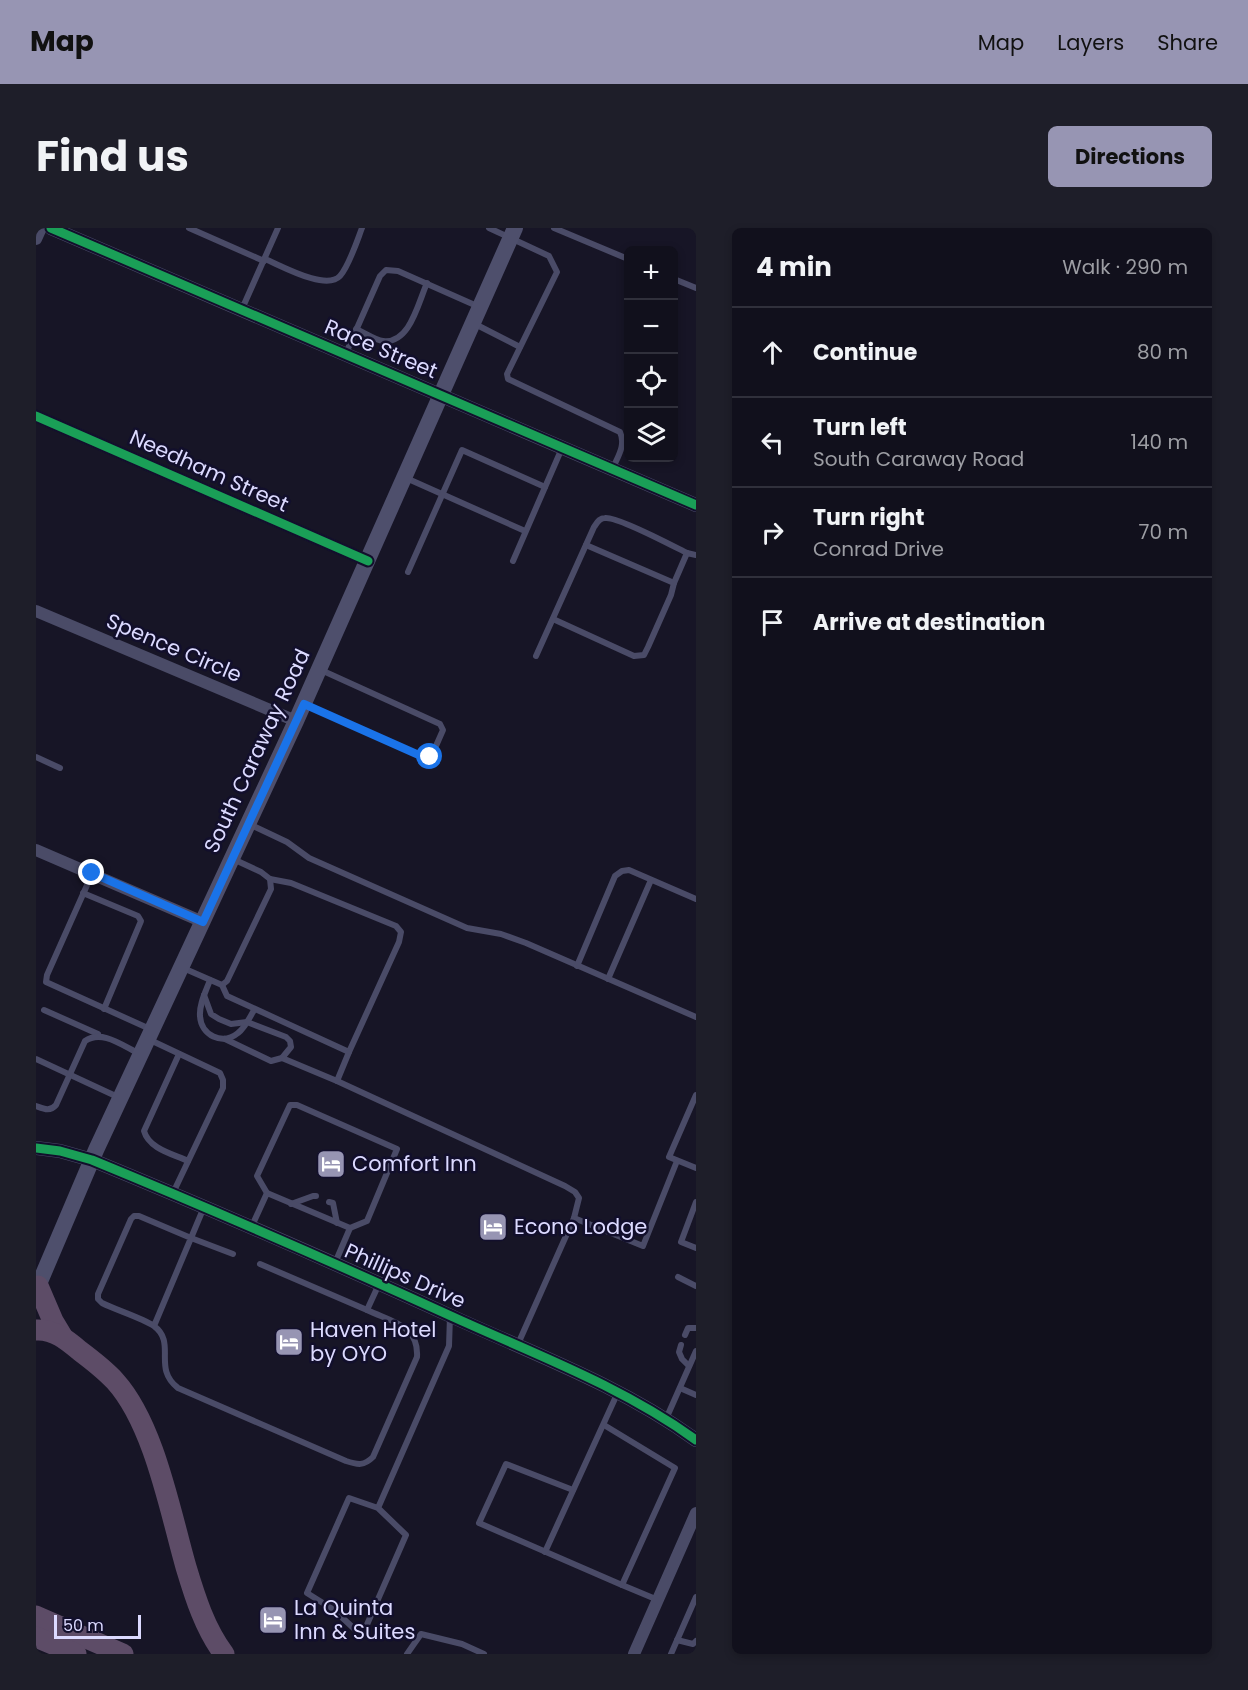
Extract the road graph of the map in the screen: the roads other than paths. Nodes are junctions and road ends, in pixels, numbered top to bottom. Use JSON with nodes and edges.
{"nodes":[{"id":1,"x":41,"y":228,"type":"edge"},
{"id":2,"x":51,"y":228,"type":"edge"},
{"id":3,"x":189,"y":228,"type":"edge"},
{"id":4,"x":278,"y":228,"type":"edge"},
{"id":5,"x":362,"y":228,"type":"edge"},
{"id":6,"x":489,"y":228,"type":"edge"},
{"id":7,"x":554,"y":228,"type":"edge"},
{"id":8,"x":513,"y":233,"type":"edge"},
{"id":9,"x":36,"y":239,"type":"edge"},
{"id":10,"x":624,"y":258,"type":"edge"},
{"id":11,"x":265,"y":260,"type":"junction"},
{"id":12,"x":678,"y":281,"type":"edge"},
{"id":13,"x":427,"y":284,"type":"junction"},
{"id":14,"x":696,"y":288,"type":"edge"},
{"id":15,"x":481,"y":307,"type":"junction"},
{"id":16,"x":242,"y":310,"type":"junction"},
{"id":17,"x":474,"y":324,"type":"junction"},
{"id":18,"x":356,"y":329,"type":"junction"},
{"id":19,"x":520,"y":346,"type":"junction"},
{"id":20,"x":346,"y":354,"type":"junction"},
{"id":21,"x":442,"y":395,"type":"junction"},
{"id":22,"x":36,"y":416,"type":"edge"},
{"id":23,"x":562,"y":447,"type":"junction"},
{"id":24,"x":612,"y":468,"type":"junction"},
{"id":25,"x":405,"y":478,"type":"junction"},
{"id":26,"x":545,"y":487,"type":"junction"},
{"id":27,"x":443,"y":494,"type":"junction"},
{"id":28,"x":696,"y":505,"type":"edge"},
{"id":29,"x":525,"y":531,"type":"junction"},
{"id":30,"x":586,"y":545,"type":"junction"},
{"id":31,"x":687,"y":553,"type":"junction"},
{"id":32,"x":696,"y":555,"type":"edge"},
{"id":33,"x":368,"y":561,"type":"junction"},
{"id":34,"x":513,"y":561,"type":"dead end"},
{"id":35,"x":408,"y":572,"type":"dead end"},
{"id":36,"x":674,"y":583,"type":"junction"},
{"id":37,"x":36,"y":611,"type":"edge"},
{"id":38,"x":552,"y":619,"type":"junction"},
{"id":39,"x":536,"y":656,"type":"dead end"},
{"id":40,"x":319,"y":669,"type":"junction"},
{"id":41,"x":304,"y":704,"type":"junction"},
{"id":42,"x":296,"y":721,"type":"junction"},
{"id":43,"x":36,"y":757,"type":"edge"},
{"id":44,"x":60,"y":768,"type":"dead end"},
{"id":45,"x":248,"y":824,"type":"junction"},
{"id":46,"x":36,"y":850,"type":"edge"},
{"id":47,"x":232,"y":858,"type":"junction"},
{"id":48,"x":92,"y":873,"type":"junction"},
{"id":49,"x":270,"y":879,"type":"junction"},
{"id":50,"x":651,"y":880,"type":"junction"},
{"id":51,"x":83,"y":893,"type":"junction"},
{"id":52,"x":696,"y":899,"type":"edge"},
{"id":53,"x":203,"y":922,"type":"junction"},
{"id":54,"x":577,"y":966,"type":"junction"},
{"id":55,"x":181,"y":968,"type":"junction"},
{"id":56,"x":608,"y":979,"type":"junction"},
{"id":57,"x":210,"y":980,"type":"junction"},
{"id":58,"x":222,"y":985,"type":"junction"},
{"id":59,"x":204,"y":995,"type":"junction"},
{"id":60,"x":104,"y":1009,"type":"junction"},
{"id":61,"x":44,"y":1010,"type":"dead end"},
{"id":62,"x":254,"y":1010,"type":"junction"},
{"id":63,"x":696,"y":1017,"type":"edge"},
{"id":64,"x":247,"y":1022,"type":"junction"},
{"id":65,"x":102,"y":1036,"type":"junction"},
{"id":66,"x":225,"y":1039,"type":"junction"},
{"id":67,"x":147,"y":1041,"type":"junction"},
{"id":68,"x":350,"y":1052,"type":"junction"},
{"id":69,"x":179,"y":1054,"type":"junction"},
{"id":70,"x":282,"y":1058,"type":"junction"},
{"id":71,"x":36,"y":1059,"type":"edge"},
{"id":72,"x":70,"y":1075,"type":"junction"},
{"id":73,"x":337,"y":1081,"type":"junction"},
{"id":74,"x":696,"y":1095,"type":"edge"},
{"id":75,"x":120,"y":1098,"type":"junction"},
{"id":76,"x":36,"y":1106,"type":"edge"},
{"id":77,"x":36,"y":1148,"type":"edge"},
{"id":78,"x":92,"y":1160,"type":"junction"},
{"id":79,"x":188,"y":1161,"type":"junction"},
{"id":80,"x":677,"y":1161,"type":"junction"},
{"id":81,"x":696,"y":1168,"type":"edge"},
{"id":82,"x":173,"y":1193,"type":"junction"},
{"id":83,"x":267,"y":1193,"type":"junction"},
{"id":84,"x":316,"y":1196,"type":"dead end"},
{"id":85,"x":329,"y":1202,"type":"dead end"},
{"id":86,"x":696,"y":1202,"type":"edge"},
{"id":87,"x":291,"y":1204,"type":"junction"},
{"id":88,"x":205,"y":1207,"type":"junction"},
{"id":89,"x":574,"y":1218,"type":"junction"},
{"id":90,"x":337,"y":1223,"type":"junction"},
{"id":91,"x":251,"y":1228,"type":"junction"},
{"id":92,"x":350,"y":1228,"type":"junction"},
{"id":93,"x":191,"y":1238,"type":"junction"},
{"id":94,"x":696,"y":1248,"type":"edge"},
{"id":95,"x":233,"y":1254,"type":"dead end"},
{"id":96,"x":260,"y":1264,"type":"dead end"},
{"id":97,"x":335,"y":1264,"type":"junction"},
{"id":98,"x":678,"y":1277,"type":"dead end"},
{"id":99,"x":379,"y":1284,"type":"junction"},
{"id":100,"x":696,"y":1286,"type":"edge"},
{"id":101,"x":37,"y":1288,"type":"edge"},
{"id":102,"x":367,"y":1310,"type":"junction"},
{"id":103,"x":450,"y":1315,"type":"junction"},
{"id":104,"x":154,"y":1326,"type":"junction"},
{"id":105,"x":696,"y":1329,"type":"edge"},
{"id":106,"x":36,"y":1330,"type":"edge"},
{"id":107,"x":685,"y":1335,"type":"dead end"},
{"id":108,"x":62,"y":1336,"type":"junction"},
{"id":109,"x":518,"y":1345,"type":"junction"},
{"id":110,"x":681,"y":1345,"type":"dead end"},
{"id":111,"x":696,"y":1351,"type":"edge"},
{"id":112,"x":690,"y":1366,"type":"junction"},
{"id":113,"x":680,"y":1388,"type":"junction"},
{"id":114,"x":619,"y":1391,"type":"junction"},
{"id":115,"x":696,"y":1395,"type":"edge"},
{"id":116,"x":666,"y":1420,"type":"junction"},
{"id":117,"x":604,"y":1425,"type":"junction"},
{"id":118,"x":696,"y":1440,"type":"edge"},
{"id":119,"x":573,"y":1490,"type":"junction"},
{"id":120,"x":378,"y":1508,"type":"junction"},
{"id":121,"x":696,"y":1513,"type":"edge"},
{"id":122,"x":545,"y":1552,"type":"junction"},
{"id":123,"x":622,"y":1585,"type":"junction"},
{"id":124,"x":696,"y":1597,"type":"edge"},
{"id":125,"x":658,"y":1600,"type":"junction"},
{"id":126,"x":694,"y":1607,"type":"edge"},
{"id":127,"x":36,"y":1616,"type":"edge"},
{"id":128,"x":36,"y":1637,"type":"edge"},
{"id":129,"x":677,"y":1640,"type":"junction"},
{"id":130,"x":696,"y":1641,"type":"edge"},
{"id":131,"x":76,"y":1654,"type":"edge"},
{"id":132,"x":123,"y":1654,"type":"edge"},
{"id":133,"x":224,"y":1654,"type":"edge"},
{"id":134,"x":407,"y":1654,"type":"edge"},
{"id":135,"x":484,"y":1654,"type":"edge"},
{"id":136,"x":634,"y":1654,"type":"edge"},
{"id":137,"x":671,"y":1654,"type":"edge"}],
"edges":[{"from":1,"to":9,"type":"street"},
{"from":2,"to":16,"type":"street","name":"Race Street"},
{"from":3,"to":11,"type":"lane"},
{"from":4,"to":11,"type":"lane"},
{"from":5,"to":11,"type":"lane"},
{"from":6,"to":8,"type":"lane"},
{"from":7,"to":10,"type":"lane"},
{"from":8,"to":15,"type":"main road","name":"South Caraway Road"},
{"from":8,"to":19,"type":"lane"},
{"from":11,"to":16,"type":"lane"},
{"from":12,"to":14,"type":"lane"},
{"from":13,"to":15,"type":"lane"},
{"from":13,"to":18,"type":"lane"},
{"from":13,"to":18,"type":"lane"},
{"from":15,"to":17,"type":"main road","name":"South Caraway Road"},
{"from":16,"to":20,"type":"street","name":"Race Street"},
{"from":17,"to":19,"type":"lane"},
{"from":17,"to":21,"type":"main road","name":"South Caraway Road"},
{"from":18,"to":20,"type":"lane"},
{"from":19,"to":24,"type":"lane"},
{"from":20,"to":21,"type":"street","name":"Race Street"},
{"from":21,"to":23,"type":"street","name":"Race Street"},
{"from":21,"to":25,"type":"main road","name":"South Caraway Road"},
{"from":22,"to":33,"type":"street","name":"Needham Street"},
{"from":23,"to":24,"type":"street","name":"Race Street"},
{"from":23,"to":26,"type":"lane"},
{"from":24,"to":28,"type":"street","name":"Race Street"},
{"from":25,"to":27,"type":"lane"},
{"from":25,"to":33,"type":"main road","name":"South Caraway Road"},
{"from":26,"to":27,"type":"lane"},
{"from":26,"to":29,"type":"lane"},
{"from":27,"to":29,"type":"lane"},
{"from":27,"to":35,"type":"lane"},
{"from":29,"to":34,"type":"lane"},
{"from":30,"to":31,"type":"lane"},
{"from":30,"to":36,"type":"lane"},
{"from":30,"to":38,"type":"lane"},
{"from":31,"to":32,"type":"lane"},
{"from":31,"to":36,"type":"lane"},
{"from":33,"to":40,"type":"main road","name":"South Caraway Road"},
{"from":36,"to":38,"type":"lane"},
{"from":37,"to":42,"type":"street","name":"Spence Circle"},
{"from":38,"to":39,"type":"lane"},
{"from":40,"to":41,"type":"main road","name":"South Caraway Road"},
{"from":40,"to":41,"type":"lane"},
{"from":41,"to":42,"type":"main road","name":"South Caraway Road"},
{"from":42,"to":45,"type":"main road","name":"South Caraway Road"},
{"from":43,"to":44,"type":"lane"},
{"from":45,"to":47,"type":"main road","name":"South Caraway Road"},
{"from":45,"to":54,"type":"lane"},
{"from":46,"to":48,"type":"street"},
{"from":47,"to":49,"type":"lane"},
{"from":47,"to":53,"type":"main road","name":"South Caraway Road"},
{"from":48,"to":51,"type":"lane"},
{"from":48,"to":53,"type":"street"},
{"from":49,"to":58,"type":"lane"},
{"from":49,"to":68,"type":"lane"},
{"from":50,"to":52,"type":"lane"},
{"from":50,"to":54,"type":"lane"},
{"from":50,"to":56,"type":"lane"},
{"from":51,"to":60,"type":"lane"},
{"from":51,"to":60,"type":"lane"},
{"from":53,"to":55,"type":"main road","name":"South Caraway Road"},
{"from":54,"to":56,"type":"lane"},
{"from":55,"to":57,"type":"lane"},
{"from":55,"to":67,"type":"main road","name":"South Caraway Road"},
{"from":56,"to":63,"type":"lane"},
{"from":57,"to":58,"type":"lane"},
{"from":57,"to":59,"type":"lane"},
{"from":58,"to":62,"type":"lane"},
{"from":59,"to":64,"type":"lane"},
{"from":59,"to":66,"type":"lane"},
{"from":60,"to":67,"type":"lane"},
{"from":61,"to":65,"type":"lane"},
{"from":62,"to":64,"type":"lane"},
{"from":62,"to":68,"type":"lane"},
{"from":64,"to":66,"type":"lane"},
{"from":64,"to":70,"type":"lane"},
{"from":65,"to":67,"type":"lane"},
{"from":65,"to":72,"type":"lane"},
{"from":66,"to":70,"type":"lane"},
{"from":67,"to":69,"type":"lane"},
{"from":67,"to":75,"type":"main road","name":"South Caraway Road"},
{"from":68,"to":73,"type":"lane"},
{"from":69,"to":79,"type":"lane"},
{"from":69,"to":79,"type":"lane"},
{"from":70,"to":73,"type":"lane"},
{"from":71,"to":72,"type":"lane"},
{"from":72,"to":75,"type":"lane"},
{"from":72,"to":76,"type":"lane"},
{"from":73,"to":89,"type":"lane"},
{"from":74,"to":80,"type":"lane"},
{"from":75,"to":78,"type":"main road","name":"South Caraway Road"},
{"from":77,"to":78,"type":"street","name":"Phillips Drive"},
{"from":78,"to":82,"type":"street","name":"Phillips Drive"},
{"from":78,"to":101,"type":"main road","name":"South Caraway Road"},
{"from":79,"to":82,"type":"lane"},
{"from":80,"to":81,"type":"lane"},
{"from":80,"to":89,"type":"lane"},
{"from":82,"to":88,"type":"street","name":"Phillips Drive"},
{"from":83,"to":87,"type":"lane"},
{"from":83,"to":91,"type":"lane"},
{"from":83,"to":92,"type":"lane"},
{"from":84,"to":87,"type":"lane"},
{"from":85,"to":90,"type":"lane"},
{"from":86,"to":94,"type":"lane"},
{"from":87,"to":90,"type":"lane"},
{"from":88,"to":91,"type":"street","name":"Phillips Drive"},
{"from":88,"to":93,"type":"lane"},
{"from":89,"to":109,"type":"lane"},
{"from":90,"to":92,"type":"lane"},
{"from":91,"to":97,"type":"street","name":"Phillips Drive"},
{"from":92,"to":97,"type":"lane"},
{"from":93,"to":95,"type":"lane"},
{"from":93,"to":104,"type":"lane"},
{"from":93,"to":104,"type":"lane"},
{"from":96,"to":102,"type":"lane"},
{"from":97,"to":99,"type":"street","name":"Phillips Drive"},
{"from":98,"to":100,"type":"lane"},
{"from":99,"to":102,"type":"lane"},
{"from":99,"to":103,"type":"street","name":"Phillips Drive"},
{"from":101,"to":108,"type":"highway"},
{"from":102,"to":104,"type":"lane"},
{"from":103,"to":109,"type":"street","name":"Phillips Drive"},
{"from":103,"to":120,"type":"lane"},
{"from":105,"to":107,"type":"lane"},
{"from":106,"to":108,"type":"highway"},
{"from":108,"to":133,"type":"highway"},
{"from":109,"to":114,"type":"street","name":"Phillips Drive"},
{"from":110,"to":112,"type":"lane"},
{"from":111,"to":112,"type":"lane"},
{"from":112,"to":113,"type":"lane"},
{"from":113,"to":115,"type":"lane"},
{"from":113,"to":116,"type":"lane"},
{"from":114,"to":116,"type":"street","name":"Phillips Drive"},
{"from":114,"to":117,"type":"lane"},
{"from":116,"to":118,"type":"street","name":"Phillips Drive"},
{"from":117,"to":119,"type":"lane"},
{"from":117,"to":123,"type":"lane"},
{"from":119,"to":122,"type":"lane"},
{"from":119,"to":122,"type":"lane"},
{"from":120,"to":120,"type":"lane"},
{"from":121,"to":125,"type":"street"},
{"from":122,"to":123,"type":"lane"},
{"from":123,"to":125,"type":"lane"},
{"from":124,"to":126,"type":"lane"},
{"from":125,"to":136,"type":"street"},
{"from":126,"to":129,"type":"lane"},
{"from":127,"to":132,"type":"highway"},
{"from":128,"to":131,"type":"highway"},
{"from":129,"to":130,"type":"lane"},
{"from":129,"to":137,"type":"lane"},
{"from":134,"to":135,"type":"lane"}]}
